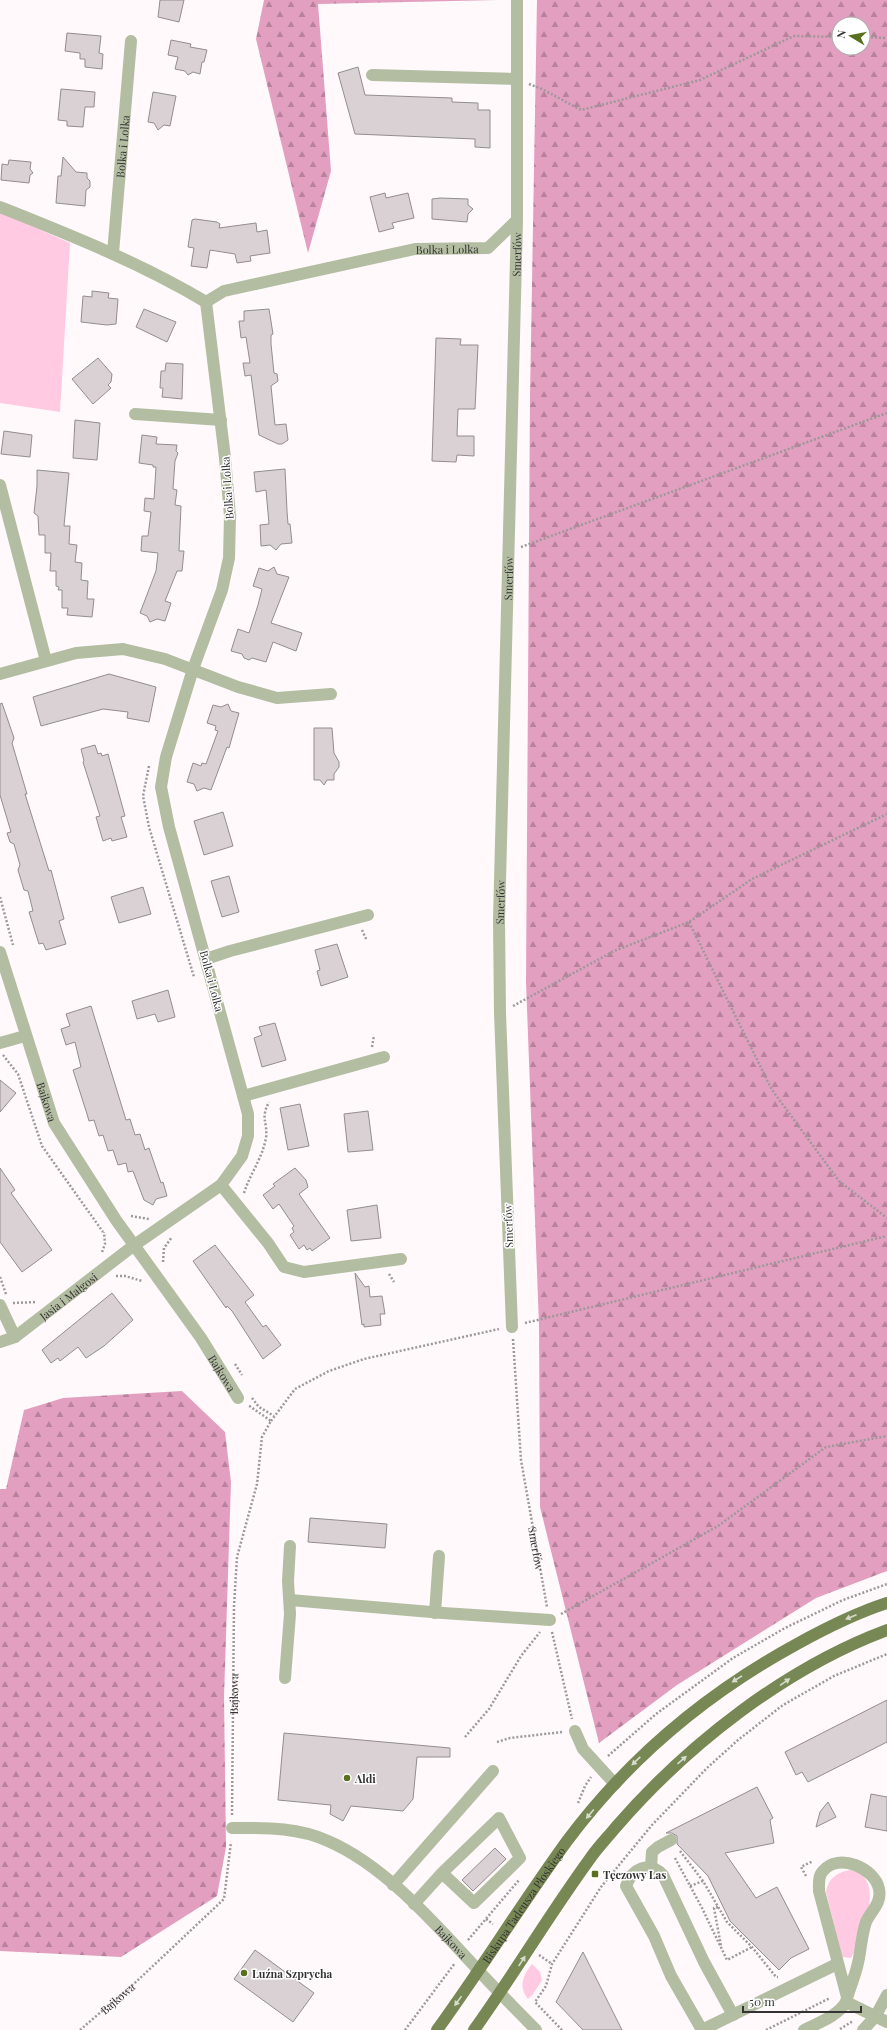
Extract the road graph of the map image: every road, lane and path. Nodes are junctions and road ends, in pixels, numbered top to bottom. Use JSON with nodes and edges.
{"nodes":[{"id":1,"x":517,"y":0,"type":"edge"},
{"id":2,"x":831,"y":37,"type":"edge"},
{"id":3,"x":871,"y":37,"type":"edge"},
{"id":4,"x":887,"y":38,"type":"edge"},
{"id":5,"x":131,"y":41,"type":"dead end"},
{"id":6,"x":372,"y":76,"type":"dead end"},
{"id":7,"x":516,"y":79,"type":"junction"},
{"id":8,"x":0,"y":207,"type":"edge"},
{"id":9,"x":517,"y":220,"type":"junction"},
{"id":10,"x":113,"y":253,"type":"junction"},
{"id":11,"x":206,"y":302,"type":"junction"},
{"id":12,"x":887,"y":413,"type":"edge"},
{"id":13,"x":135,"y":414,"type":"dead end"},
{"id":14,"x":221,"y":420,"type":"junction"},
{"id":15,"x":0,"y":485,"type":"edge"},
{"id":16,"x":508,"y":552,"type":"junction"},
{"id":17,"x":46,"y":661,"type":"junction"},
{"id":18,"x":193,"y":670,"type":"junction"},
{"id":19,"x":0,"y":674,"type":"edge"},
{"id":20,"x":331,"y":694,"type":"dead end"},
{"id":21,"x":148,"y":766,"type":"dead end"},
{"id":22,"x":887,"y":814,"type":"edge"},
{"id":23,"x":368,"y":915,"type":"dead end"},
{"id":24,"x":689,"y":922,"type":"junction"},
{"id":25,"x":0,"y":952,"type":"edge"},
{"id":26,"x":206,"y":959,"type":"junction"},
{"id":27,"x":195,"y":980,"type":"dead end"},
{"id":28,"x":500,"y":1013,"type":"junction"},
{"id":29,"x":25,"y":1036,"type":"junction"},
{"id":30,"x":0,"y":1044,"type":"edge"},
{"id":31,"x":384,"y":1057,"type":"dead end"},
{"id":32,"x":243,"y":1096,"type":"junction"},
{"id":33,"x":221,"y":1184,"type":"junction"},
{"id":34,"x":129,"y":1216,"type":"dead end"},
{"id":35,"x":887,"y":1218,"type":"edge"},
{"id":36,"x":154,"y":1219,"type":"dead end"},
{"id":37,"x":106,"y":1229,"type":"dead end"},
{"id":38,"x":169,"y":1231,"type":"dead end"},
{"id":39,"x":887,"y":1236,"type":"edge"},
{"id":40,"x":133,"y":1246,"type":"junction"},
{"id":41,"x":101,"y":1255,"type":"dead end"},
{"id":42,"x":401,"y":1259,"type":"dead end"},
{"id":43,"x":165,"y":1266,"type":"dead end"},
{"id":44,"x":117,"y":1276,"type":"dead end"},
{"id":45,"x":0,"y":1277,"type":"edge"},
{"id":46,"x":144,"y":1282,"type":"dead end"},
{"id":47,"x":42,"y":1298,"type":"dead end"},
{"id":48,"x":6,"y":1302,"type":"edge"},
{"id":49,"x":512,"y":1327,"type":"junction"},
{"id":50,"x":15,"y":1337,"type":"junction"},
{"id":51,"x":0,"y":1342,"type":"edge"},
{"id":52,"x":238,"y":1398,"type":"joint"},
{"id":53,"x":271,"y":1421,"type":"junction"},
{"id":54,"x":887,"y":1436,"type":"edge"},
{"id":55,"x":290,"y":1546,"type":"dead end"},
{"id":56,"x":439,"y":1556,"type":"dead end"},
{"id":57,"x":290,"y":1600,"type":"junction"},
{"id":58,"x":887,"y":1603,"type":"edge"},
{"id":59,"x":435,"y":1613,"type":"junction"},
{"id":60,"x":550,"y":1620,"type":"junction"},
{"id":61,"x":887,"y":1630,"type":"edge"},
{"id":62,"x":887,"y":1654,"type":"edge"},
{"id":63,"x":285,"y":1678,"type":"dead end"},
{"id":64,"x":575,"y":1731,"type":"junction"},
{"id":65,"x":465,"y":1737,"type":"dead end"},
{"id":66,"x":497,"y":1742,"type":"dead end"},
{"id":67,"x":598,"y":1766,"type":"junction"},
{"id":68,"x":493,"y":1771,"type":"dead end"},
{"id":69,"x":615,"y":1784,"type":"junction"},
{"id":70,"x":574,"y":1809,"type":"dead end"},
{"id":71,"x":232,"y":1828,"type":"junction"},
{"id":72,"x":671,"y":1840,"type":"dead end"},
{"id":73,"x":680,"y":1851,"type":"dead end"},
{"id":74,"x":675,"y":1858,"type":"dead end"},
{"id":75,"x":651,"y":1867,"type":"junction"},
{"id":76,"x":442,"y":1873,"type":"junction"},
{"id":77,"x":522,"y":1877,"type":"dead end"},
{"id":78,"x":703,"y":1881,"type":"junction"},
{"id":79,"x":393,"y":1885,"type":"junction"},
{"id":80,"x":690,"y":1886,"type":"junction"},
{"id":81,"x":414,"y":1904,"type":"junction"},
{"id":82,"x":718,"y":1906,"type":"junction"},
{"id":83,"x":721,"y":1948,"type":"junction"},
{"id":84,"x":752,"y":1948,"type":"junction"},
{"id":85,"x":460,"y":1950,"type":"junction"},
{"id":86,"x":837,"y":1964,"type":"junction"},
{"id":87,"x":479,"y":1972,"type":"junction"},
{"id":88,"x":782,"y":1976,"type":"dead end"},
{"id":89,"x":500,"y":1993,"type":"junction"},
{"id":90,"x":834,"y":1993,"type":"dead end"},
{"id":91,"x":887,"y":1995,"type":"edge"},
{"id":92,"x":846,"y":2000,"type":"junction"},
{"id":93,"x":733,"y":2015,"type":"junction"},
{"id":94,"x":875,"y":2017,"type":"junction"},
{"id":95,"x":854,"y":2020,"type":"dead end"},
{"id":96,"x":887,"y":2022,"type":"edge"},
{"id":97,"x":80,"y":2030,"type":"edge"},
{"id":98,"x":405,"y":2030,"type":"edge"},
{"id":99,"x":437,"y":2030,"type":"edge"},
{"id":100,"x":474,"y":2030,"type":"edge"},
{"id":101,"x":536,"y":2030,"type":"edge"},
{"id":102,"x":562,"y":2030,"type":"edge"},
{"id":103,"x":702,"y":2030,"type":"edge"},
{"id":104,"x":766,"y":2030,"type":"edge"},
{"id":105,"x":804,"y":2030,"type":"edge"},
{"id":106,"x":838,"y":2030,"type":"edge"},
{"id":107,"x":863,"y":2030,"type":"edge"}],
"edges":[{"from":1,"to":7,"type":"street","name":"Smerfów"},
{"from":2,"to":7,"type":"path"},
{"from":3,"to":4,"type":"path"},
{"from":5,"to":10,"type":"street","name":"Bolka i Lolka"},
{"from":6,"to":7,"type":"street"},
{"from":7,"to":9,"type":"street","name":"Smerfów"},
{"from":8,"to":10,"type":"street"},
{"from":9,"to":11,"type":"street","name":"Bolka i Lolka"},
{"from":9,"to":16,"type":"street","name":"Smerfów"},
{"from":10,"to":11,"type":"street"},
{"from":11,"to":14,"type":"street","name":"Bolka i Lolka"},
{"from":12,"to":16,"type":"path"},
{"from":13,"to":14,"type":"street"},
{"from":14,"to":18,"type":"street","name":"Bolka i Lolka"},
{"from":15,"to":17,"type":"street"},
{"from":16,"to":28,"type":"street","name":"Smerfów"},
{"from":17,"to":18,"type":"street"},
{"from":17,"to":19,"type":"street"},
{"from":18,"to":20,"type":"street"},
{"from":18,"to":26,"type":"street","name":"Bolka i Lolka"},
{"from":21,"to":27,"type":"path"},
{"from":22,"to":24,"type":"path"},
{"from":23,"to":26,"type":"street"},
{"from":24,"to":28,"type":"path"},
{"from":24,"to":35,"type":"path"},
{"from":25,"to":29,"type":"street","name":"Bajkowa"},
{"from":26,"to":32,"type":"street","name":"Bolka i Lolka"},
{"from":28,"to":49,"type":"street","name":"Smerfów"},
{"from":29,"to":30,"type":"street"},
{"from":29,"to":40,"type":"street","name":"Bajkowa"},
{"from":31,"to":32,"type":"street"},
{"from":32,"to":33,"type":"street","name":"Bolka i Lolka"},
{"from":33,"to":40,"type":"street","name":"Bolka i Lolka"},
{"from":33,"to":42,"type":"street"},
{"from":34,"to":36,"type":"path"},
{"from":37,"to":41,"type":"path"},
{"from":38,"to":43,"type":"path"},
{"from":39,"to":49,"type":"path"},
{"from":40,"to":50,"type":"street","name":"Jasia i Małgosi"},
{"from":40,"to":52,"type":"street","name":"Bajkowa"},
{"from":44,"to":46,"type":"path"},
{"from":45,"to":48,"type":"path"},
{"from":47,"to":48,"type":"path"},
{"from":48,"to":50,"type":"street"},
{"from":49,"to":53,"type":"path"},
{"from":49,"to":60,"type":"path","name":"Smerfów"},
{"from":50,"to":51,"type":"street","name":"Jasia i Małgosi"},
{"from":52,"to":53,"type":"path","name":"Bajkowa"},
{"from":53,"to":71,"type":"path","name":"Bajkowa"},
{"from":54,"to":60,"type":"path"},
{"from":55,"to":57,"type":"street"},
{"from":56,"to":59,"type":"street"},
{"from":57,"to":59,"type":"street"},
{"from":57,"to":63,"type":"street"},
{"from":58,"to":69,"type":"main road","name":"Biskupa Tadeusza Płoskiego","one_way":true},
{"from":59,"to":60,"type":"street"},
{"from":60,"to":64,"type":"path","name":"Smerfów"},
{"from":60,"to":65,"type":"path"},
{"from":89,"to":61,"type":"main road","one_way":true},
{"from":62,"to":102,"type":"path"},
{"from":64,"to":66,"type":"path"},
{"from":64,"to":67,"type":"street"},
{"from":67,"to":69,"type":"street"},
{"from":67,"to":70,"type":"path"},
{"from":68,"to":79,"type":"street"},
{"from":69,"to":87,"type":"main road","name":"Biskupa Tadeusza Płoskiego","one_way":true},
{"from":71,"to":79,"type":"street","name":"Bajkowa"},
{"from":71,"to":97,"type":"path","name":"Bajkowa"},
{"from":72,"to":75,"type":"street"},
{"from":73,"to":78,"type":"path"},
{"from":74,"to":80,"type":"path"},
{"from":75,"to":93,"type":"street"},
{"from":75,"to":103,"type":"street"},
{"from":76,"to":76,"type":"street"},
{"from":76,"to":81,"type":"street"},
{"from":77,"to":85,"type":"path"},
{"from":78,"to":80,"type":"path"},
{"from":78,"to":82,"type":"path"},
{"from":79,"to":81,"type":"street","name":"Bajkowa"},
{"from":80,"to":83,"type":"path"},
{"from":81,"to":85,"type":"street","name":"Bajkowa"},
{"from":82,"to":83,"type":"path"},
{"from":82,"to":84,"type":"path"},
{"from":83,"to":84,"type":"path"},
{"from":84,"to":88,"type":"path"},
{"from":85,"to":87,"type":"street","name":"Bajkowa"},
{"from":85,"to":98,"type":"path"},
{"from":86,"to":92,"type":"street"},
{"from":86,"to":92,"type":"street"},
{"from":86,"to":93,"type":"street"},
{"from":87,"to":89,"type":"street","name":"Bajkowa"},
{"from":87,"to":99,"type":"main road","name":"Biskupa Tadeusza Płoskiego","one_way":true},
{"from":89,"to":100,"type":"main road"},
{"from":89,"to":101,"type":"street","name":"Bajkowa"},
{"from":90,"to":104,"type":"path"},
{"from":91,"to":94,"type":"street"},
{"from":92,"to":94,"type":"street"},
{"from":92,"to":105,"type":"street"},
{"from":93,"to":103,"type":"street"},
{"from":94,"to":96,"type":"street"},
{"from":94,"to":107,"type":"street"},
{"from":95,"to":106,"type":"path"}]}
